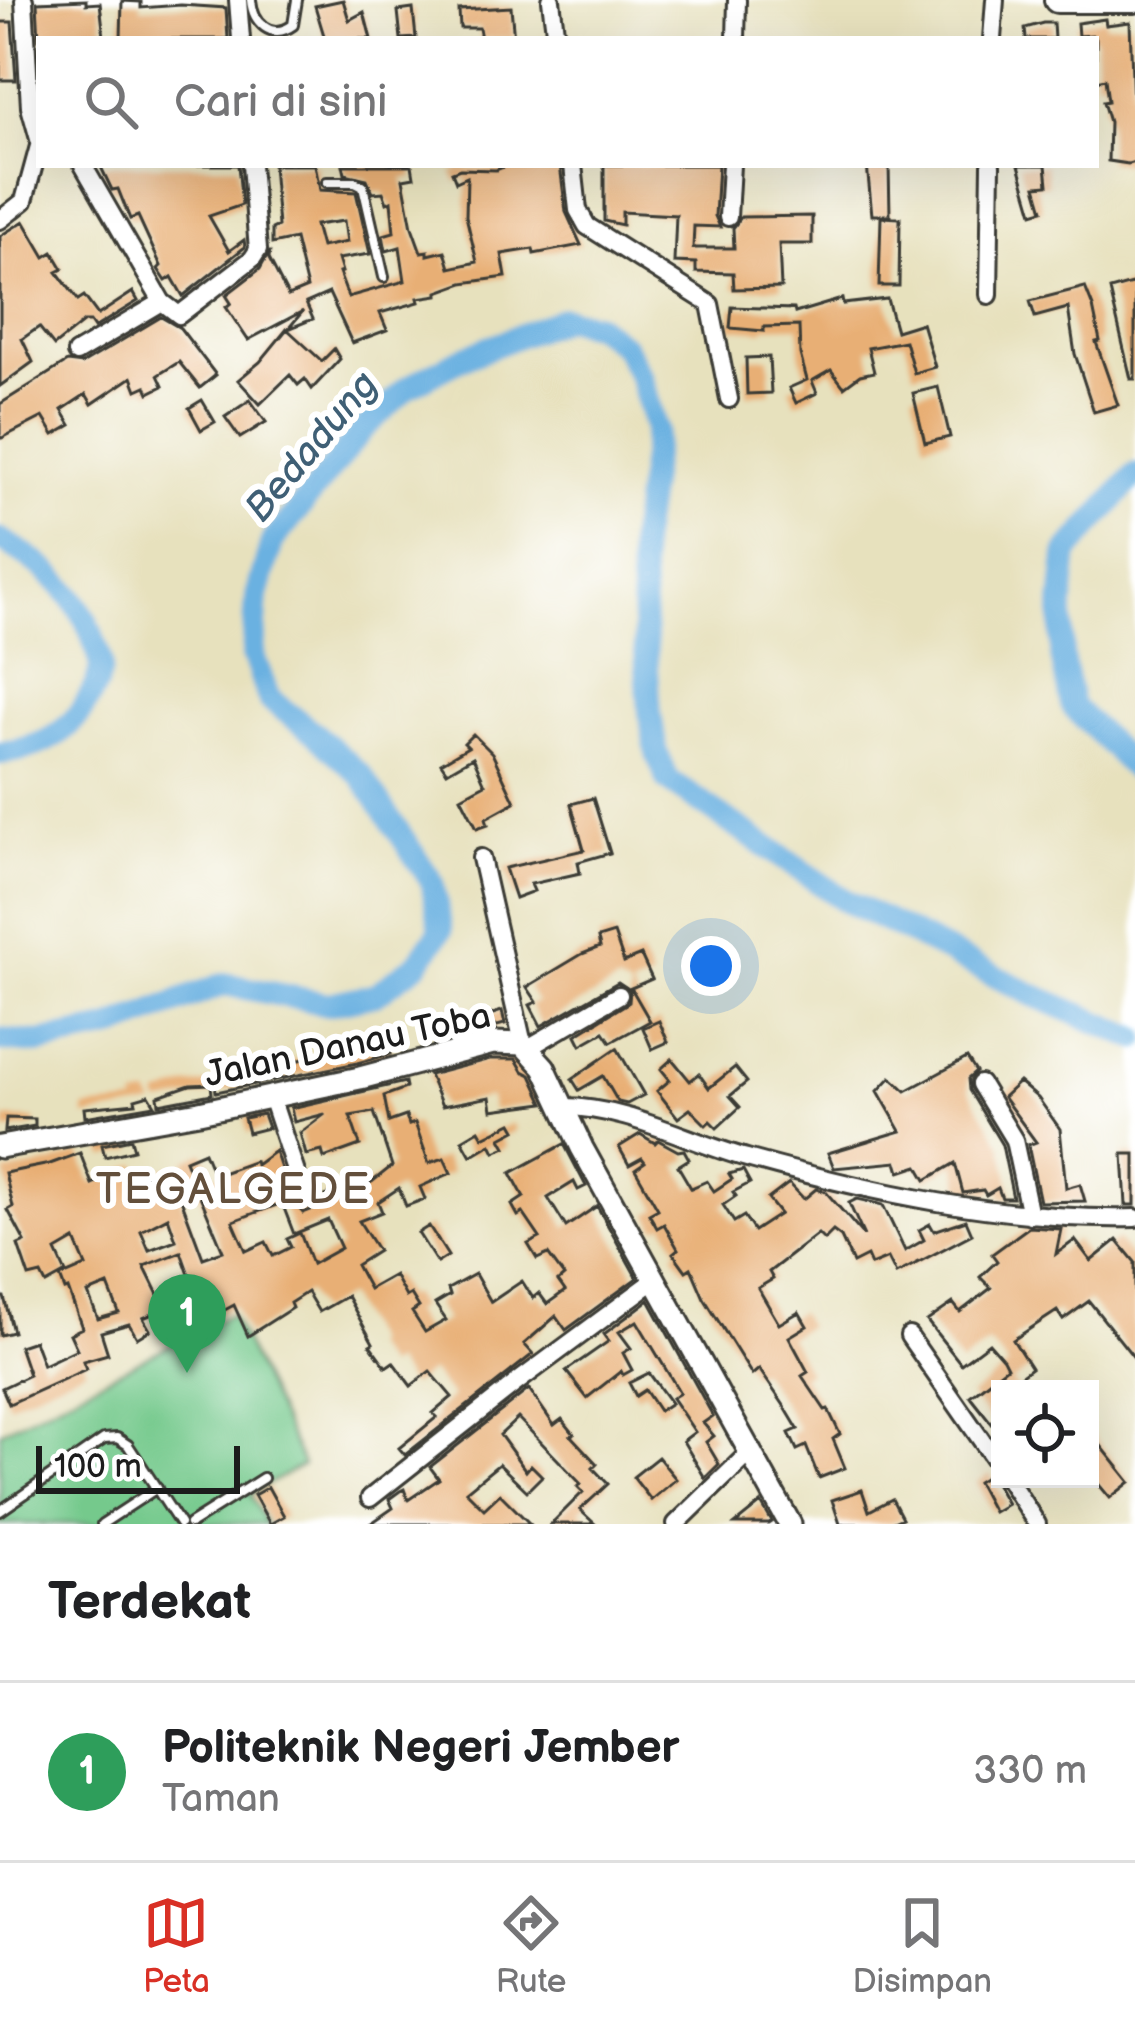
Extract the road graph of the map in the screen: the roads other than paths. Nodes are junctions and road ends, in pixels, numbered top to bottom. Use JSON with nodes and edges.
{"nodes":[{"id":1,"x":24,"y":0,"type":"edge"},
{"id":2,"x":238,"y":0,"type":"edge"},
{"id":3,"x":251,"y":0,"type":"edge"},
{"id":4,"x":296,"y":0,"type":"edge"},
{"id":5,"x":551,"y":0,"type":"edge"},
{"id":6,"x":737,"y":0,"type":"edge"},
{"id":7,"x":995,"y":0,"type":"edge"},
{"id":8,"x":1057,"y":0,"type":"edge"},
{"id":9,"x":1135,"y":1,"type":"edge"},
{"id":10,"x":293,"y":26,"type":"junction"},
{"id":11,"x":241,"y":36,"type":"edge"},
{"id":12,"x":295,"y":36,"type":"edge"},
{"id":13,"x":556,"y":36,"type":"edge"},
{"id":14,"x":736,"y":36,"type":"edge"},
{"id":15,"x":992,"y":36,"type":"edge"},
{"id":16,"x":36,"y":131,"type":"edge"},
{"id":17,"x":36,"y":154,"type":"edge"},
{"id":18,"x":85,"y":168,"type":"edge"},
{"id":19,"x":251,"y":168,"type":"edge"},
{"id":20,"x":573,"y":168,"type":"edge"},
{"id":21,"x":730,"y":168,"type":"edge"},
{"id":22,"x":991,"y":168,"type":"edge"},
{"id":23,"x":327,"y":182,"type":"dead end"},
{"id":24,"x":728,"y":217,"type":"dead end"},
{"id":25,"x":0,"y":220,"type":"edge"},
{"id":26,"x":384,"y":277,"type":"dead end"},
{"id":27,"x":989,"y":295,"type":"dead end"},
{"id":28,"x":162,"y":302,"type":"junction"},
{"id":29,"x":76,"y":353,"type":"dead end"},
{"id":30,"x":729,"y":400,"type":"dead end"},
{"id":31,"x":481,"y":858,"type":"dead end"},
{"id":32,"x":619,"y":995,"type":"dead end"},
{"id":33,"x":526,"y":1046,"type":"junction"},
{"id":34,"x":980,"y":1084,"type":"dead end"},
{"id":35,"x":271,"y":1096,"type":"junction"},
{"id":36,"x":562,"y":1107,"type":"junction"},
{"id":37,"x":0,"y":1147,"type":"edge"},
{"id":38,"x":304,"y":1198,"type":"dead end"},
{"id":39,"x":1030,"y":1215,"type":"junction"},
{"id":40,"x":1135,"y":1218,"type":"edge"},
{"id":41,"x":655,"y":1280,"type":"junction"},
{"id":42,"x":909,"y":1336,"type":"dead end"},
{"id":43,"x":751,"y":1451,"type":"junction"},
{"id":44,"x":991,"y":1454,"type":"edge"},
{"id":45,"x":263,"y":1478,"type":"dead end"},
{"id":46,"x":157,"y":1488,"type":"junction"},
{"id":47,"x":1014,"y":1488,"type":"edge"},
{"id":48,"x":370,"y":1498,"type":"dead end"},
{"id":49,"x":0,"y":1511,"type":"edge"},
{"id":50,"x":102,"y":1524,"type":"edge"},
{"id":51,"x":180,"y":1524,"type":"edge"},
{"id":52,"x":190,"y":1524,"type":"edge"},
{"id":53,"x":676,"y":1524,"type":"edge"},
{"id":54,"x":790,"y":1524,"type":"edge"},
{"id":55,"x":1037,"y":1524,"type":"edge"}],
"edges":[{"from":1,"to":16,"type":"street"},
{"from":2,"to":11,"type":"street"},
{"from":3,"to":10,"type":"lane"},
{"from":4,"to":10,"type":"lane"},
{"from":5,"to":13,"type":"street"},
{"from":6,"to":14,"type":"street"},
{"from":7,"to":15,"type":"street"},
{"from":8,"to":9,"type":"main road"},
{"from":10,"to":12,"type":"lane"},
{"from":17,"to":25,"type":"street"},
{"from":18,"to":28,"type":"street"},
{"from":19,"to":28,"type":"street"},
{"from":20,"to":30,"type":"street"},
{"from":21,"to":24,"type":"street"},
{"from":22,"to":27,"type":"street"},
{"from":23,"to":26,"type":"lane"},
{"from":28,"to":29,"type":"street"},
{"from":31,"to":33,"type":"street"},
{"from":32,"to":33,"type":"street"},
{"from":33,"to":35,"type":"main road","name":"Jalan Danau Toba"},
{"from":33,"to":36,"type":"main road","name":"Jalan Danau Toba"},
{"from":34,"to":39,"type":"street"},
{"from":35,"to":37,"type":"main road","name":"Jalan Danau Toba"},
{"from":35,"to":38,"type":"street"},
{"from":36,"to":39,"type":"street"},
{"from":36,"to":41,"type":"main road","name":"Jalan Danau Toba"},
{"from":39,"to":40,"type":"street"},
{"from":41,"to":43,"type":"main road","name":"Jalan Danau Toba"},
{"from":41,"to":48,"type":"street"},
{"from":42,"to":44,"type":"street"},
{"from":43,"to":53,"type":"street"},
{"from":43,"to":54,"type":"main road","name":"Jalan Danau Toba"},
{"from":45,"to":52,"type":"lane"},
{"from":46,"to":49,"type":"lane"},
{"from":46,"to":50,"type":"lane"},
{"from":46,"to":51,"type":"lane"},
{"from":47,"to":55,"type":"street"}]}
